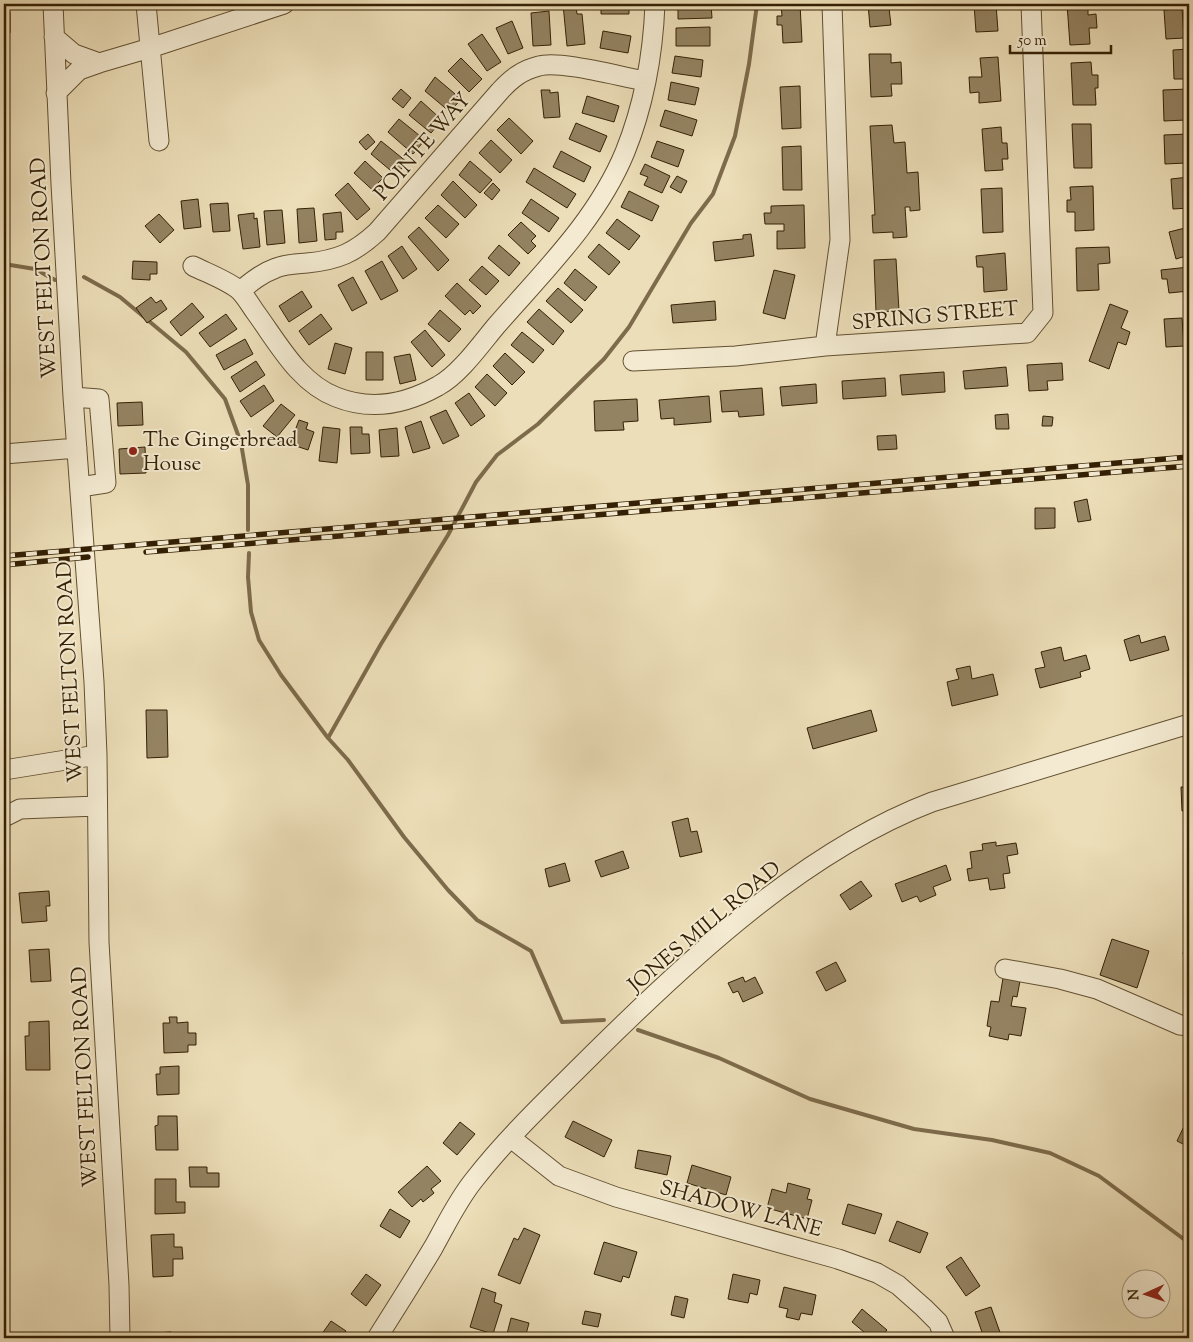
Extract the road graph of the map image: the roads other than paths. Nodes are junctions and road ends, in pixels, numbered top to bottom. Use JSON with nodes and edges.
{"nodes":[{"id":1,"x":53,"y":4,"type":"edge"},
{"id":2,"x":146,"y":4,"type":"edge"},
{"id":3,"x":284,"y":4,"type":"edge"},
{"id":4,"x":655,"y":4,"type":"edge"},
{"id":5,"x":832,"y":4,"type":"edge"},
{"id":6,"x":1031,"y":4,"type":"edge"},
{"id":7,"x":54,"y":37,"type":"junction"},
{"id":8,"x":150,"y":48,"type":"junction"},
{"id":9,"x":99,"y":62,"type":"junction"},
{"id":10,"x":646,"y":81,"type":"junction"},
{"id":11,"x":56,"y":93,"type":"junction"},
{"id":12,"x":159,"y":141,"type":"dead end"},
{"id":13,"x":193,"y":266,"type":"dead end"},
{"id":14,"x":240,"y":291,"type":"junction"},
{"id":15,"x":825,"y":346,"type":"junction"},
{"id":16,"x":632,"y":361,"type":"dead end"},
{"id":17,"x":73,"y":397,"type":"junction"},
{"id":18,"x":77,"y":448,"type":"junction"},
{"id":19,"x":4,"y":454,"type":"edge"},
{"id":20,"x":80,"y":487,"type":"junction"},
{"id":21,"x":1189,"y":724,"type":"edge"},
{"id":22,"x":97,"y":755,"type":"junction"},
{"id":23,"x":4,"y":770,"type":"edge"},
{"id":24,"x":97,"y":806,"type":"junction"},
{"id":25,"x":4,"y":817,"type":"edge"},
{"id":26,"x":1005,"y":968,"type":"dead end"},
{"id":27,"x":1189,"y":1026,"type":"edge"},
{"id":28,"x":511,"y":1138,"type":"junction"},
{"id":29,"x":120,"y":1338,"type":"edge"},
{"id":30,"x":377,"y":1338,"type":"edge"},
{"id":31,"x":945,"y":1338,"type":"edge"}],
"edges":[{"from":1,"to":7,"type":"street","name":"WEST FELTON ROAD"},
{"from":2,"to":8,"type":"street"},
{"from":3,"to":8,"type":"street"},
{"from":4,"to":10,"type":"street"},
{"from":5,"to":15,"type":"street"},
{"from":6,"to":15,"type":"street","name":"SPRING STREET"},
{"from":7,"to":9,"type":"street"},
{"from":7,"to":11,"type":"street","name":"WEST FELTON ROAD"},
{"from":8,"to":9,"type":"street"},
{"from":8,"to":12,"type":"street"},
{"from":9,"to":11,"type":"street"},
{"from":10,"to":14,"type":"street","name":"POINTE WAY"},
{"from":10,"to":14,"type":"street"},
{"from":11,"to":17,"type":"street","name":"WEST FELTON ROAD"},
{"from":13,"to":14,"type":"street"},
{"from":15,"to":16,"type":"street","name":"SPRING STREET"},
{"from":17,"to":18,"type":"street","name":"WEST FELTON ROAD"},
{"from":17,"to":20,"type":"street"},
{"from":18,"to":19,"type":"street"},
{"from":18,"to":20,"type":"street","name":"WEST FELTON ROAD"},
{"from":20,"to":22,"type":"street","name":"WEST FELTON ROAD"},
{"from":21,"to":28,"type":"street","name":"JONES MILL ROAD"},
{"from":22,"to":23,"type":"street"},
{"from":22,"to":24,"type":"street","name":"WEST FELTON ROAD"},
{"from":24,"to":25,"type":"street"},
{"from":24,"to":29,"type":"street","name":"WEST FELTON ROAD"},
{"from":26,"to":27,"type":"street"},
{"from":28,"to":30,"type":"street","name":"JONES MILL ROAD"},
{"from":28,"to":31,"type":"street","name":"SHADOW LANE"}]}
